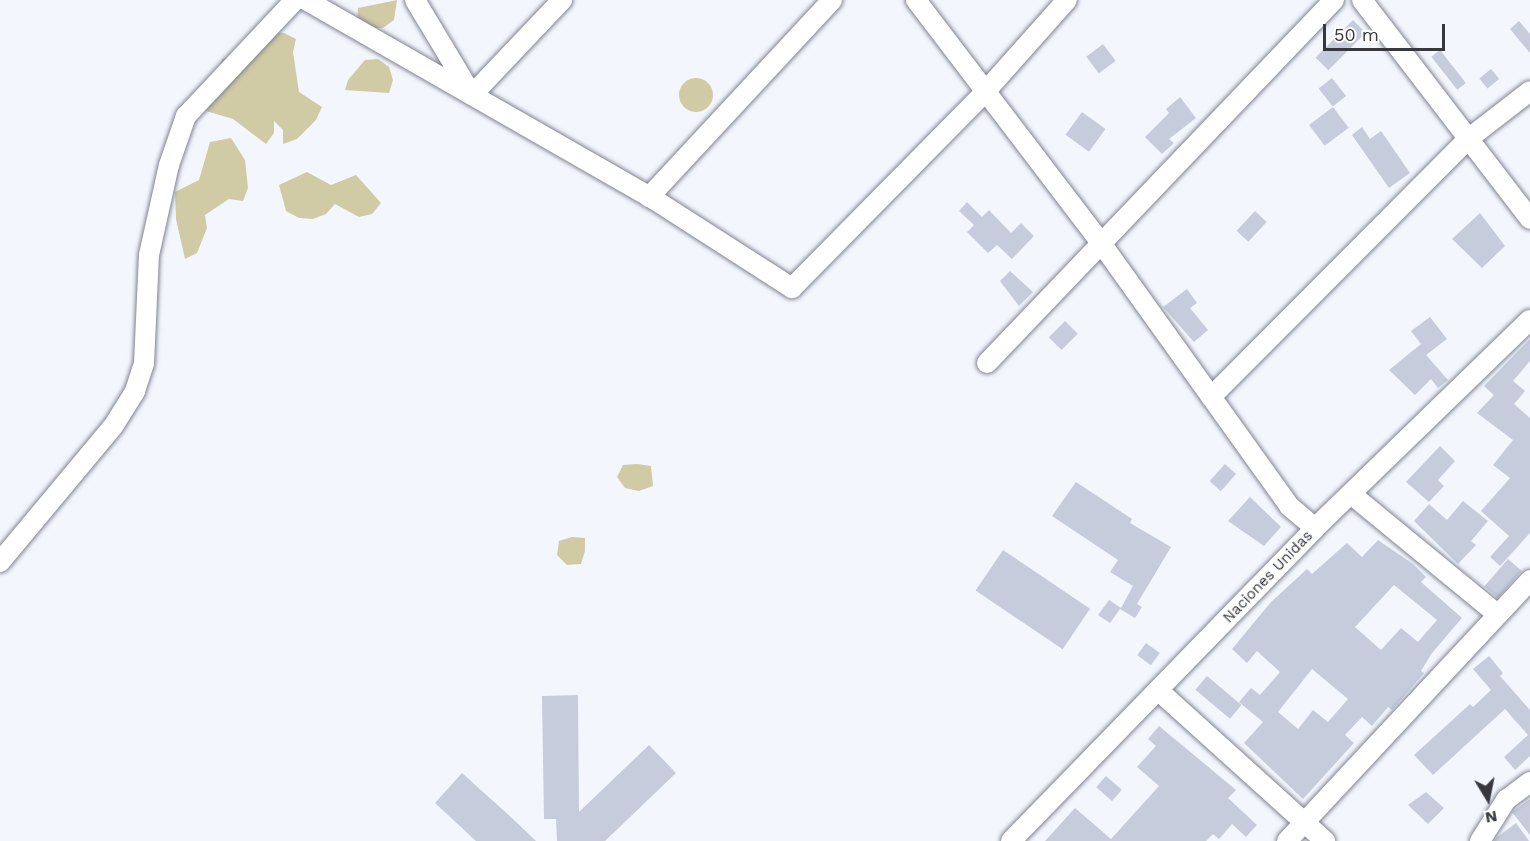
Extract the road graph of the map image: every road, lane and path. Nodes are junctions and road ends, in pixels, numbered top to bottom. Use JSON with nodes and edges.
{"nodes":[{"id":1,"x":295,"y":0,"type":"edge"},
{"id":2,"x":306,"y":0,"type":"edge"},
{"id":3,"x":415,"y":0,"type":"edge"},
{"id":4,"x":562,"y":0,"type":"edge"},
{"id":5,"x":832,"y":0,"type":"edge"},
{"id":6,"x":916,"y":0,"type":"edge"},
{"id":7,"x":1067,"y":0,"type":"edge"},
{"id":8,"x":1334,"y":0,"type":"edge"},
{"id":9,"x":1362,"y":0,"type":"edge"},
{"id":10,"x":1530,"y":91,"type":"edge"},
{"id":11,"x":985,"y":92,"type":"junction"},
{"id":12,"x":472,"y":95,"type":"junction"},
{"id":13,"x":1468,"y":139,"type":"junction"},
{"id":14,"x":649,"y":197,"type":"junction"},
{"id":15,"x":1530,"y":219,"type":"edge"},
{"id":16,"x":1101,"y":243,"type":"junction"},
{"id":17,"x":1530,"y":320,"type":"edge"},
{"id":18,"x":987,"y":363,"type":"dead end"},
{"id":19,"x":1211,"y":397,"type":"junction"},
{"id":20,"x":1351,"y":494,"type":"junction"},
{"id":21,"x":1315,"y":528,"type":"junction"},
{"id":22,"x":0,"y":562,"type":"edge"},
{"id":23,"x":1530,"y":580,"type":"edge"},
{"id":24,"x":1497,"y":614,"type":"junction"},
{"id":25,"x":1159,"y":691,"type":"junction"},
{"id":26,"x":1530,"y":782,"type":"edge"},
{"id":27,"x":1305,"y":823,"type":"junction"},
{"id":28,"x":1482,"y":839,"type":"edge"},
{"id":29,"x":1011,"y":841,"type":"edge"},
{"id":30,"x":1287,"y":841,"type":"edge"},
{"id":31,"x":1325,"y":841,"type":"edge"}],
"edges":[{"from":1,"to":22,"type":"street"},
{"from":2,"to":12,"type":"street"},
{"from":3,"to":12,"type":"street"},
{"from":4,"to":12,"type":"street"},
{"from":5,"to":14,"type":"street"},
{"from":6,"to":11,"type":"street"},
{"from":7,"to":11,"type":"street"},
{"from":8,"to":16,"type":"street"},
{"from":9,"to":13,"type":"street"},
{"from":10,"to":13,"type":"street"},
{"from":11,"to":14,"type":"street"},
{"from":11,"to":16,"type":"street"},
{"from":12,"to":14,"type":"street"},
{"from":13,"to":15,"type":"street"},
{"from":13,"to":19,"type":"street"},
{"from":16,"to":18,"type":"street"},
{"from":16,"to":19,"type":"street"},
{"from":17,"to":20,"type":"street","name":"Naciones Unidas"},
{"from":19,"to":21,"type":"street"},
{"from":20,"to":21,"type":"street","name":"Naciones Unidas"},
{"from":20,"to":24,"type":"street"},
{"from":21,"to":25,"type":"street","name":"Naciones Unidas"},
{"from":23,"to":24,"type":"street"},
{"from":24,"to":27,"type":"street"},
{"from":25,"to":27,"type":"street"},
{"from":25,"to":29,"type":"street","name":"Naciones Unidas"},
{"from":26,"to":28,"type":"street"},
{"from":27,"to":30,"type":"street"},
{"from":27,"to":31,"type":"street"}]}
